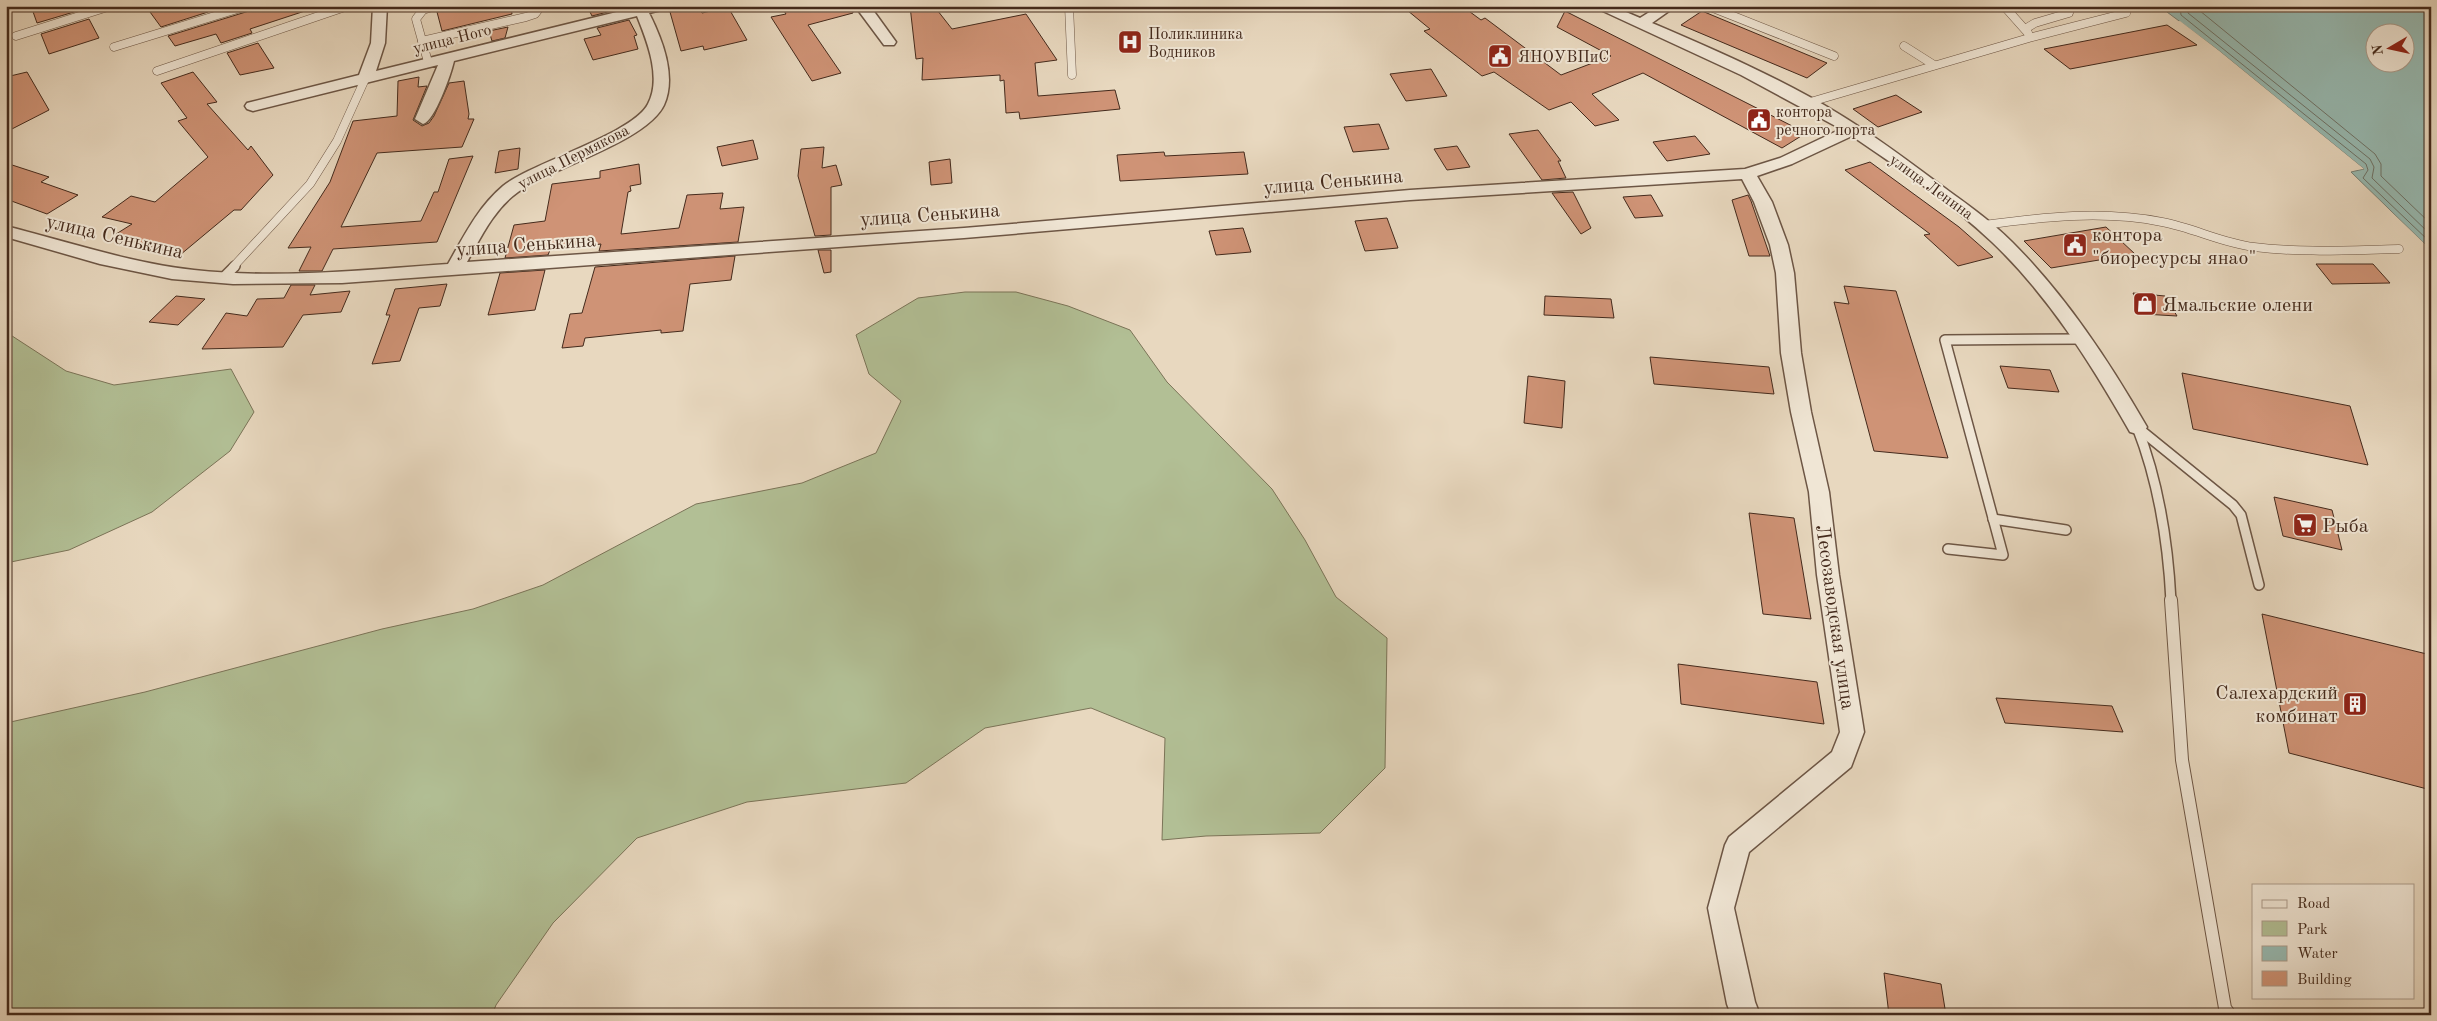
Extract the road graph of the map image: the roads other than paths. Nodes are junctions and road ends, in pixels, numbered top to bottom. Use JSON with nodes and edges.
{"nodes":[{"id":1,"x":110,"y":6,"type":"edge"},
{"id":2,"x":247,"y":6,"type":"edge"},
{"id":3,"x":348,"y":6,"type":"edge"},
{"id":4,"x":380,"y":6,"type":"edge"},
{"id":5,"x":435,"y":6,"type":"edge"},
{"id":6,"x":541,"y":6,"type":"edge"},
{"id":7,"x":660,"y":6,"type":"edge"},
{"id":8,"x":862,"y":6,"type":"edge"},
{"id":9,"x":1069,"y":6,"type":"edge"},
{"id":10,"x":1598,"y":6,"type":"edge"},
{"id":11,"x":1669,"y":6,"type":"edge"},
{"id":12,"x":1708,"y":6,"type":"edge"},
{"id":13,"x":2004,"y":6,"type":"edge"},
{"id":14,"x":2070,"y":6,"type":"edge"},
{"id":15,"x":640,"y":8,"type":"edge"},
{"id":16,"x":91,"y":9,"type":"edge"},
{"id":17,"x":2126,"y":13,"type":"dead end"},
{"id":18,"x":1641,"y":24,"type":"junction"},
{"id":19,"x":2025,"y":29,"type":"junction"},
{"id":20,"x":16,"y":36,"type":"dead end"},
{"id":21,"x":2029,"y":38,"type":"junction"},
{"id":22,"x":422,"y":41,"type":"junction"},
{"id":23,"x":889,"y":42,"type":"dead end"},
{"id":24,"x":1904,"y":46,"type":"dead end"},
{"id":25,"x":114,"y":48,"type":"dead end"},
{"id":26,"x":1834,"y":56,"type":"dead end"},
{"id":27,"x":447,"y":57,"type":"junction"},
{"id":28,"x":428,"y":62,"type":"junction"},
{"id":29,"x":1934,"y":66,"type":"junction"},
{"id":30,"x":157,"y":71,"type":"dead end"},
{"id":31,"x":1072,"y":76,"type":"dead end"},
{"id":32,"x":366,"y":77,"type":"junction"},
{"id":33,"x":1807,"y":103,"type":"junction"},
{"id":34,"x":253,"y":106,"type":"dead end"},
{"id":35,"x":423,"y":119,"type":"dead end"},
{"id":36,"x":1852,"y":130,"type":"junction"},
{"id":37,"x":1747,"y":174,"type":"junction"},
{"id":38,"x":1984,"y":224,"type":"junction"},
{"id":39,"x":6,"y":231,"type":"edge"},
{"id":40,"x":2399,"y":249,"type":"dead end"},
{"id":41,"x":454,"y":270,"type":"junction"},
{"id":42,"x":223,"y":278,"type":"junction"},
{"id":43,"x":2083,"y":339,"type":"junction"},
{"id":44,"x":2137,"y":427,"type":"junction"},
{"id":45,"x":1993,"y":519,"type":"junction"},
{"id":46,"x":2066,"y":530,"type":"dead end"},
{"id":47,"x":1948,"y":549,"type":"dead end"},
{"id":48,"x":2259,"y":585,"type":"dead end"},
{"id":49,"x":1746,"y":1015,"type":"edge"},
{"id":50,"x":2230,"y":1015,"type":"edge"}],
"edges":[{"from":1,"to":16,"type":"lane"},
{"from":2,"to":25,"type":"lane"},
{"from":3,"to":30,"type":"lane"},
{"from":4,"to":32,"type":"street"},
{"from":5,"to":22,"type":"lane"},
{"from":6,"to":22,"type":"lane"},
{"from":7,"to":15,"type":"street","name":"улица Ного"},
{"from":8,"to":23,"type":"street"},
{"from":9,"to":31,"type":"lane"},
{"from":10,"to":18,"type":"street","name":"улица Ленина"},
{"from":11,"to":18,"type":"street"},
{"from":12,"to":26,"type":"lane"},
{"from":13,"to":19,"type":"lane"},
{"from":14,"to":19,"type":"lane"},
{"from":15,"to":27,"type":"street","name":"улица Ного"},
{"from":15,"to":41,"type":"street","name":"улица Пермякова"},
{"from":16,"to":20,"type":"lane"},
{"from":17,"to":21,"type":"lane"},
{"from":18,"to":33,"type":"street","name":"улица Ленина"},
{"from":19,"to":21,"type":"lane"},
{"from":21,"to":29,"type":"lane"},
{"from":22,"to":28,"type":"lane"},
{"from":24,"to":29,"type":"lane"},
{"from":27,"to":28,"type":"street","name":"улица Ного"},
{"from":27,"to":35,"type":"street"},
{"from":28,"to":32,"type":"street","name":"улица Ного"},
{"from":29,"to":33,"type":"lane"},
{"from":32,"to":34,"type":"street","name":"улица Ного"},
{"from":32,"to":42,"type":"lane"},
{"from":33,"to":36,"type":"street","name":"улица Ленина"},
{"from":36,"to":37,"type":"street","name":"улица Сенькина"},
{"from":36,"to":38,"type":"street","name":"улица Ленина"},
{"from":37,"to":41,"type":"street","name":"улица Сенькина"},
{"from":37,"to":49,"type":"street","name":"Лесозаводская улица"},
{"from":38,"to":40,"type":"lane"},
{"from":38,"to":43,"type":"street","name":"улица Ленина"},
{"from":39,"to":42,"type":"street","name":"улица Сенькина"},
{"from":41,"to":42,"type":"street","name":"улица Сенькина"},
{"from":43,"to":44,"type":"street","name":"улица Ленина"},
{"from":43,"to":45,"type":"lane"},
{"from":44,"to":48,"type":"lane"},
{"from":44,"to":50,"type":"lane"},
{"from":45,"to":46,"type":"lane"},
{"from":45,"to":47,"type":"lane"}]}
